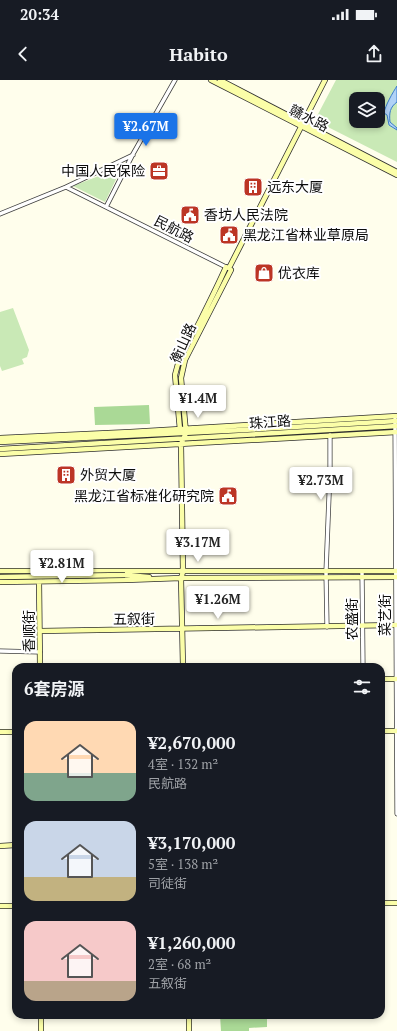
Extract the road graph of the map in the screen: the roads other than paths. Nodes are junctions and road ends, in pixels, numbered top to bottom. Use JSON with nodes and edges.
{"nodes":[{"id":1,"x":175,"y":80,"type":"edge"},
{"id":2,"x":211,"y":80,"type":"edge"},
{"id":3,"x":220,"y":80,"type":"edge"},
{"id":4,"x":325,"y":80,"type":"edge"},
{"id":5,"x":228,"y":82,"type":"edge"},
{"id":6,"x":302,"y":125,"type":"junction"},
{"id":7,"x":133,"y":154,"type":"junction"},
{"id":8,"x":397,"y":172,"type":"edge"},
{"id":9,"x":397,"y":175,"type":"edge"},
{"id":10,"x":66,"y":187,"type":"junction"},
{"id":11,"x":106,"y":207,"type":"junction"},
{"id":12,"x":0,"y":214,"type":"edge"},
{"id":13,"x":229,"y":268,"type":"junction"},
{"id":14,"x":396,"y":416,"type":"edge"},
{"id":15,"x":396,"y":424,"type":"edge"},
{"id":16,"x":186,"y":430,"type":"junction"},
{"id":17,"x":330,"y":430,"type":"junction"},
{"id":18,"x":180,"y":431,"type":"junction"},
{"id":19,"x":396,"y":432,"type":"edge"},
{"id":20,"x":330,"y":436,"type":"junction"},
{"id":21,"x":0,"y":438,"type":"edge"},
{"id":22,"x":183,"y":439,"type":"junction"},
{"id":23,"x":0,"y":442,"type":"edge"},
{"id":24,"x":181,"y":444,"type":"junction"},
{"id":25,"x":0,"y":449,"type":"edge"},
{"id":26,"x":0,"y":454,"type":"edge"},
{"id":27,"x":39,"y":570,"type":"junction"},
{"id":28,"x":0,"y":571,"type":"edge"},
{"id":29,"x":183,"y":572,"type":"junction"},
{"id":30,"x":326,"y":574,"type":"junction"},
{"id":31,"x":362,"y":574,"type":"junction"},
{"id":32,"x":396,"y":574,"type":"edge"},
{"id":33,"x":0,"y":576,"type":"edge"},
{"id":34,"x":174,"y":578,"type":"junction"},
{"id":35,"x":182,"y":578,"type":"junction"},
{"id":36,"x":0,"y":582,"type":"edge"},
{"id":37,"x":39,"y":582,"type":"junction"},
{"id":38,"x":396,"y":622,"type":"edge"},
{"id":39,"x":362,"y":626,"type":"junction"},
{"id":40,"x":327,"y":627,"type":"junction"},
{"id":41,"x":183,"y":629,"type":"junction"},
{"id":42,"x":40,"y":631,"type":"junction"},
{"id":43,"x":0,"y":651,"type":"edge"},
{"id":44,"x":40,"y":652,"type":"junction"},
{"id":45,"x":40,"y":663,"type":"edge"},
{"id":46,"x":183,"y":663,"type":"edge"},
{"id":47,"x":363,"y":663,"type":"edge"},
{"id":48,"x":385,"y":679,"type":"edge"},
{"id":49,"x":396,"y":679,"type":"edge"},
{"id":50,"x":385,"y":731,"type":"edge"},
{"id":51,"x":397,"y":731,"type":"edge"},
{"id":52,"x":0,"y":732,"type":"edge"},
{"id":53,"x":12,"y":732,"type":"edge"},
{"id":54,"x":397,"y":814,"type":"edge"},
{"id":55,"x":12,"y":845,"type":"edge"},
{"id":56,"x":0,"y":846,"type":"edge"},
{"id":57,"x":385,"y":903,"type":"edge"},
{"id":58,"x":397,"y":903,"type":"edge"},
{"id":59,"x":0,"y":906,"type":"edge"},
{"id":60,"x":12,"y":906,"type":"edge"},
{"id":61,"x":41,"y":1019,"type":"edge"},
{"id":62,"x":189,"y":1019,"type":"edge"},
{"id":63,"x":41,"y":1031,"type":"edge"},
{"id":64,"x":189,"y":1031,"type":"edge"}],
"edges":[{"from":1,"to":7,"type":"street"},
{"from":2,"to":6,"type":"main road","name":"赣水路"},
{"from":3,"to":5,"type":"main road","name":"赣水路"},
{"from":4,"to":6,"type":"main road","name":"衡山路"},
{"from":5,"to":6,"type":"main road","name":"赣水路"},
{"from":6,"to":8,"type":"main road","name":"赣水路"},
{"from":6,"to":9,"type":"main road","name":"赣水路"},
{"from":6,"to":13,"type":"main road","name":"衡山路"},
{"from":7,"to":10,"type":"street"},
{"from":7,"to":11,"type":"street"},
{"from":10,"to":11,"type":"street","name":"民航路"},
{"from":10,"to":12,"type":"street"},
{"from":11,"to":13,"type":"street","name":"民航路"},
{"from":13,"to":16,"type":"main road","name":"衡山路"},
{"from":13,"to":18,"type":"main road","name":"衡山路"},
{"from":14,"to":15,"type":"street","name":"菜艺街"},
{"from":14,"to":16,"type":"main road","name":"珠江路"},
{"from":15,"to":16,"type":"main road","name":"珠江路"},
{"from":15,"to":17,"type":"main road","name":"珠江路"},
{"from":15,"to":19,"type":"street","name":"菜艺街"},
{"from":16,"to":18,"type":"main road","name":"珠江路"},
{"from":16,"to":22,"type":"main road"},
{"from":17,"to":20,"type":"street"},
{"from":17,"to":22,"type":"main road","name":"珠江路"},
{"from":18,"to":21,"type":"main road","name":"珠江路"},
{"from":18,"to":22,"type":"main road","name":"衡山路"},
{"from":18,"to":23,"type":"main road","name":"珠江路"},
{"from":19,"to":20,"type":"main road","name":"珠江路"},
{"from":19,"to":32,"type":"street","name":"菜艺街"},
{"from":20,"to":24,"type":"main road","name":"珠江路"},
{"from":20,"to":30,"type":"street"},
{"from":22,"to":24,"type":"main road"},
{"from":22,"to":25,"type":"main road","name":"珠江路"},
{"from":24,"to":26,"type":"main road","name":"珠江路"},
{"from":24,"to":29,"type":"main road"},
{"from":27,"to":28,"type":"main road"},
{"from":27,"to":29,"type":"main road"},
{"from":27,"to":37,"type":"main road","name":"香顺街"},
{"from":29,"to":30,"type":"main road"},
{"from":29,"to":35,"type":"main road"},
{"from":30,"to":31,"type":"main road"},
{"from":30,"to":35,"type":"main road"},
{"from":30,"to":40,"type":"street"},
{"from":31,"to":32,"type":"main road"},
{"from":31,"to":39,"type":"street","name":"农盛街"},
{"from":32,"to":38,"type":"street","name":"菜艺街"},
{"from":33,"to":34,"type":"main road","bridge":true},
{"from":34,"to":35,"type":"main road"},
{"from":34,"to":37,"type":"main road"},
{"from":35,"to":41,"type":"main road"},
{"from":36,"to":37,"type":"main road"},
{"from":37,"to":42,"type":"main road","name":"香顺街"},
{"from":38,"to":39,"type":"main road","name":"五叙街"},
{"from":38,"to":49,"type":"street","name":"菜艺街"},
{"from":39,"to":40,"type":"main road","name":"五叙街"},
{"from":39,"to":47,"type":"street","name":"农盛街"},
{"from":40,"to":41,"type":"main road","name":"五叙街"},
{"from":41,"to":42,"type":"main road","name":"五叙街"},
{"from":41,"to":46,"type":"main road"},
{"from":42,"to":44,"type":"main road","name":"香顺街"},
{"from":43,"to":44,"type":"street"},
{"from":44,"to":45,"type":"main road","name":"香顺街"},
{"from":48,"to":49,"type":"main road"},
{"from":49,"to":51,"type":"street","name":"菜艺街"},
{"from":50,"to":51,"type":"main road"},
{"from":51,"to":54,"type":"street","name":"菜艺街"},
{"from":52,"to":53,"type":"main road"},
{"from":55,"to":56,"type":"main road"},
{"from":57,"to":58,"type":"main road"},
{"from":59,"to":60,"type":"main road"},
{"from":61,"to":63,"type":"main road"},
{"from":62,"to":64,"type":"main road"}]}
